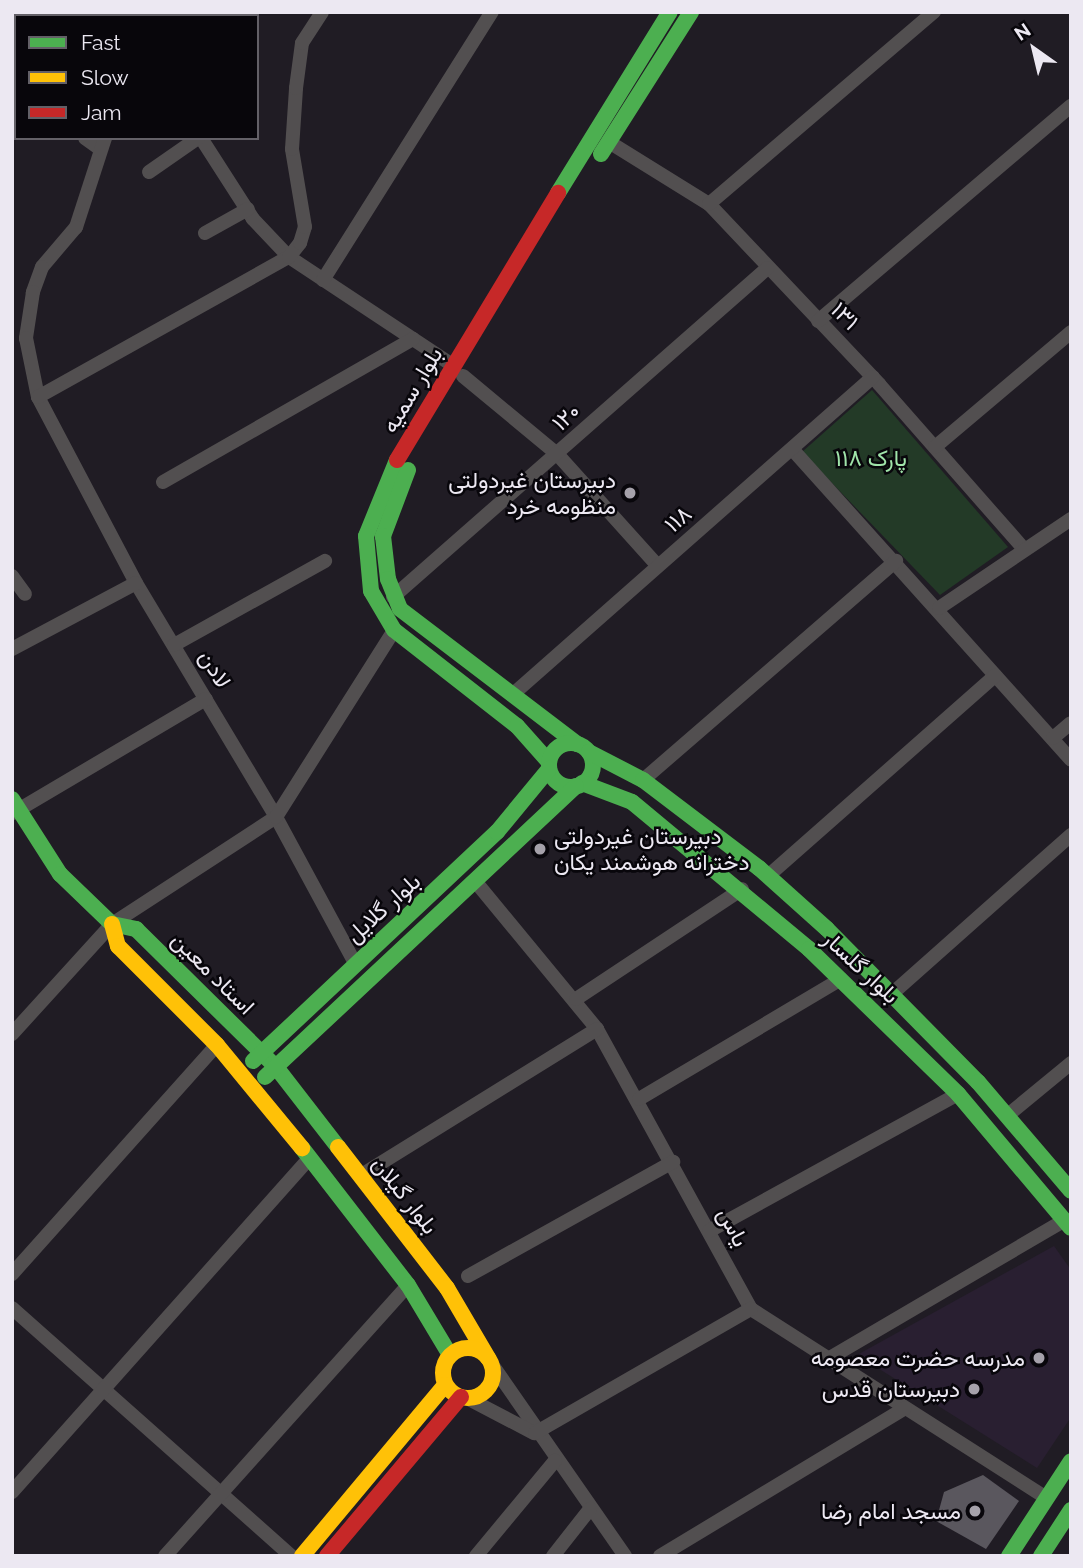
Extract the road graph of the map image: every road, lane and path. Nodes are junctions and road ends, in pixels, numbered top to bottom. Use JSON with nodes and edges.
{"nodes":[{"id":1,"x":322,"y":12,"type":"edge"},
{"id":2,"x":492,"y":12,"type":"edge"},
{"id":3,"x":934,"y":12,"type":"edge"},
{"id":4,"x":668,"y":13,"type":"edge"},
{"id":5,"x":687,"y":18,"type":"edge"},
{"id":6,"x":1071,"y":106,"type":"edge"},
{"id":7,"x":197,"y":140,"type":"edge"},
{"id":8,"x":201,"y":140,"type":"edge"},
{"id":9,"x":609,"y":142,"type":"junction"},
{"id":10,"x":103,"y":143,"type":"edge"},
{"id":11,"x":149,"y":172,"type":"dead end"},
{"id":12,"x":709,"y":204,"type":"junction"},
{"id":13,"x":248,"y":209,"type":"junction"},
{"id":14,"x":555,"y":214,"type":"junction"},
{"id":15,"x":205,"y":233,"type":"dead end"},
{"id":16,"x":289,"y":257,"type":"junction"},
{"id":17,"x":767,"y":268,"type":"junction"},
{"id":18,"x":323,"y":280,"type":"junction"},
{"id":19,"x":818,"y":321,"type":"junction"},
{"id":20,"x":1071,"y":332,"type":"edge"},
{"id":21,"x":19,"y":337,"type":"edge"},
{"id":22,"x":412,"y":339,"type":"junction"},
{"id":23,"x":458,"y":371,"type":"junction"},
{"id":24,"x":873,"y":377,"type":"junction"},
{"id":25,"x":38,"y":397,"type":"junction"},
{"id":26,"x":935,"y":447,"type":"junction"},
{"id":27,"x":793,"y":450,"type":"junction"},
{"id":28,"x":558,"y":455,"type":"junction"},
{"id":29,"x":163,"y":482,"type":"dead end"},
{"id":30,"x":1071,"y":519,"type":"edge"},
{"id":31,"x":1024,"y":549,"type":"junction"},
{"id":32,"x":325,"y":561,"type":"dead end"},
{"id":33,"x":896,"y":561,"type":"junction"},
{"id":34,"x":658,"y":566,"type":"junction"},
{"id":35,"x":12,"y":576,"type":"edge"},
{"id":36,"x":136,"y":583,"type":"junction"},
{"id":37,"x":25,"y":594,"type":"dead end"},
{"id":38,"x":393,"y":597,"type":"junction"},
{"id":39,"x":939,"y":608,"type":"junction"},
{"id":40,"x":394,"y":630,"type":"junction"},
{"id":41,"x":174,"y":645,"type":"junction"},
{"id":42,"x":12,"y":649,"type":"edge"},
{"id":43,"x":996,"y":676,"type":"junction"},
{"id":44,"x":512,"y":695,"type":"junction"},
{"id":45,"x":206,"y":699,"type":"junction"},
{"id":46,"x":1071,"y":723,"type":"edge"},
{"id":47,"x":1053,"y":738,"type":"junction"},
{"id":48,"x":583,"y":748,"type":"junction"},
{"id":49,"x":1071,"y":760,"type":"edge"},
{"id":50,"x":549,"y":765,"type":"junction"},
{"id":51,"x":643,"y":780,"type":"junction"},
{"id":52,"x":579,"y":785,"type":"junction"},
{"id":53,"x":14,"y":808,"type":"edge"},
{"id":54,"x":276,"y":817,"type":"junction"},
{"id":55,"x":1071,"y":835,"type":"edge"},
{"id":56,"x":768,"y":876,"type":"junction"},
{"id":57,"x":475,"y":881,"type":"junction"},
{"id":58,"x":742,"y":889,"type":"junction"},
{"id":59,"x":112,"y":924,"type":"junction"},
{"id":60,"x":355,"y":963,"type":"junction"},
{"id":61,"x":841,"y":979,"type":"junction"},
{"id":62,"x":894,"y":992,"type":"junction"},
{"id":63,"x":576,"y":999,"type":"junction"},
{"id":64,"x":597,"y":1029,"type":"junction"},
{"id":65,"x":12,"y":1034,"type":"edge"},
{"id":66,"x":217,"y":1045,"type":"junction"},
{"id":67,"x":262,"y":1053,"type":"junction"},
{"id":68,"x":1071,"y":1063,"type":"edge"},
{"id":69,"x":276,"y":1067,"type":"junction"},
{"id":70,"x":240,"y":1073,"type":"junction"},
{"id":71,"x":253,"y":1087,"type":"junction"},
{"id":72,"x":958,"y":1094,"type":"junction"},
{"id":73,"x":639,"y":1098,"type":"junction"},
{"id":74,"x":1008,"y":1115,"type":"junction"},
{"id":75,"x":310,"y":1158,"type":"junction"},
{"id":76,"x":673,"y":1162,"type":"junction"},
{"id":77,"x":360,"y":1176,"type":"junction"},
{"id":78,"x":1071,"y":1191,"type":"edge"},
{"id":79,"x":1068,"y":1224,"type":"edge"},
{"id":80,"x":709,"y":1231,"type":"junction"},
{"id":81,"x":12,"y":1274,"type":"edge"},
{"id":82,"x":468,"y":1276,"type":"dead end"},
{"id":83,"x":408,"y":1284,"type":"junction"},
{"id":84,"x":12,"y":1308,"type":"edge"},
{"id":85,"x":751,"y":1309,"type":"junction"},
{"id":86,"x":450,"y":1354,"type":"junction"},
{"id":87,"x":828,"y":1359,"type":"junction"},
{"id":88,"x":489,"y":1360,"type":"junction"},
{"id":89,"x":445,"y":1385,"type":"junction"},
{"id":90,"x":103,"y":1391,"type":"junction"},
{"id":91,"x":464,"y":1397,"type":"junction"},
{"id":92,"x":905,"y":1408,"type":"junction"},
{"id":93,"x":535,"y":1433,"type":"junction"},
{"id":94,"x":555,"y":1461,"type":"junction"},
{"id":95,"x":1071,"y":1461,"type":"edge"},
{"id":96,"x":12,"y":1492,"type":"edge"},
{"id":97,"x":220,"y":1495,"type":"junction"},
{"id":98,"x":1046,"y":1498,"type":"junction"},
{"id":99,"x":590,"y":1509,"type":"junction"},
{"id":100,"x":1071,"y":1510,"type":"edge"},
{"id":101,"x":165,"y":1556,"type":"edge"},
{"id":102,"x":291,"y":1556,"type":"edge"},
{"id":103,"x":302,"y":1556,"type":"edge"},
{"id":104,"x":327,"y":1556,"type":"edge"},
{"id":105,"x":476,"y":1556,"type":"edge"},
{"id":106,"x":553,"y":1556,"type":"edge"},
{"id":107,"x":625,"y":1556,"type":"edge"},
{"id":108,"x":660,"y":1556,"type":"edge"},
{"id":109,"x":1009,"y":1556,"type":"edge"},
{"id":110,"x":1041,"y":1556,"type":"edge"}],
"edges":[{"from":1,"to":16,"type":"street"},
{"from":2,"to":18,"type":"street"},
{"from":3,"to":12,"type":"street"},
{"from":4,"to":5,"type":"main road"},
{"from":4,"to":14,"type":"main road","name":"بلوار سمیه"},
{"from":5,"to":9,"type":"main road","name":"بلوار سمیه"},
{"from":6,"to":19,"type":"street"},
{"from":7,"to":11,"type":"street"},
{"from":8,"to":13,"type":"street"},
{"from":9,"to":12,"type":"street","name":"۱۳۱"},
{"from":9,"to":14,"type":"main road","name":"بلوار سمیه"},
{"from":10,"to":21,"type":"street"},
{"from":12,"to":17,"type":"street","name":"۱۳۱"},
{"from":13,"to":15,"type":"street"},
{"from":13,"to":16,"type":"street"},
{"from":14,"to":23,"type":"main road","name":"بلوار سمیه"},
{"from":16,"to":18,"type":"street"},
{"from":16,"to":25,"type":"street"},
{"from":17,"to":19,"type":"street","name":"۱۳۱"},
{"from":17,"to":28,"type":"street","name":"۱۲۰"},
{"from":18,"to":22,"type":"street"},
{"from":19,"to":24,"type":"street","name":"۱۳۱"},
{"from":20,"to":26,"type":"street"},
{"from":21,"to":25,"type":"street","name":"لادن"},
{"from":22,"to":23,"type":"street"},
{"from":22,"to":29,"type":"street"},
{"from":23,"to":28,"type":"street"},
{"from":23,"to":38,"type":"main road","name":"بلوار سمیه"},
{"from":23,"to":40,"type":"main road","name":"بلوار سمیه"},
{"from":24,"to":26,"type":"street","name":"۱۳۱"},
{"from":24,"to":27,"type":"street","name":"۱۱۸"},
{"from":25,"to":36,"type":"street","name":"لادن"},
{"from":26,"to":31,"type":"street","name":"۱۳۱"},
{"from":27,"to":33,"type":"street"},
{"from":27,"to":34,"type":"street","name":"۱۱۸"},
{"from":28,"to":34,"type":"street"},
{"from":28,"to":38,"type":"street","name":"۱۲۰"},
{"from":30,"to":31,"type":"street"},
{"from":31,"to":39,"type":"street"},
{"from":32,"to":41,"type":"street"},
{"from":33,"to":39,"type":"street"},
{"from":33,"to":51,"type":"street"},
{"from":34,"to":44,"type":"street","name":"۱۱۸"},
{"from":35,"to":37,"type":"street"},
{"from":36,"to":41,"type":"street","name":"لادن"},
{"from":36,"to":42,"type":"street"},
{"from":38,"to":44,"type":"main road","name":"بلوار سمیه"},
{"from":39,"to":43,"type":"street"},
{"from":40,"to":50,"type":"main road","name":"بلوار سمیه"},
{"from":40,"to":54,"type":"street"},
{"from":41,"to":45,"type":"street","name":"لادن"},
{"from":43,"to":47,"type":"street"},
{"from":43,"to":56,"type":"street"},
{"from":44,"to":48,"type":"main road","name":"بلوار سمیه"},
{"from":45,"to":53,"type":"street"},
{"from":45,"to":54,"type":"street","name":"لادن"},
{"from":46,"to":47,"type":"street"},
{"from":47,"to":49,"type":"street"},
{"from":48,"to":50,"type":"main road"},
{"from":48,"to":51,"type":"main road","name":"بلوار گلسار"},
{"from":48,"to":52,"type":"main road"},
{"from":50,"to":52,"type":"main road"},
{"from":50,"to":60,"type":"main road","name":"بلوار گلایل"},
{"from":51,"to":56,"type":"main road","name":"بلوار گلسار"},
{"from":52,"to":57,"type":"main road","name":"بلوار گلایل"},
{"from":52,"to":58,"type":"main road","name":"بلوار گلسار"},
{"from":53,"to":59,"type":"main road","name":"استاد معین"},
{"from":54,"to":59,"type":"street"},
{"from":54,"to":60,"type":"street","name":"لادن"},
{"from":55,"to":62,"type":"street"},
{"from":56,"to":62,"type":"main road","name":"بلوار گلسار"},
{"from":57,"to":63,"type":"street","name":"یاس"},
{"from":57,"to":69,"type":"main road","name":"بلوار گلایل"},
{"from":58,"to":61,"type":"main road","name":"بلوار گلسار"},
{"from":58,"to":63,"type":"street"},
{"from":59,"to":65,"type":"street"},
{"from":59,"to":66,"type":"main road","name":"استاد معین"},
{"from":59,"to":67,"type":"main road","name":"استاد معین"},
{"from":60,"to":67,"type":"main road","name":"بلوار گلایل"},
{"from":61,"to":72,"type":"main road","name":"بلوار گلسار"},
{"from":61,"to":73,"type":"street"},
{"from":62,"to":74,"type":"main road","name":"بلوار گلسار"},
{"from":63,"to":64,"type":"street","name":"یاس"},
{"from":64,"to":73,"type":"street","name":"یاس"},
{"from":64,"to":77,"type":"street"},
{"from":66,"to":70,"type":"main road","name":"استاد معین"},
{"from":66,"to":81,"type":"street"},
{"from":67,"to":69,"type":"main road","name":"استاد معین"},
{"from":67,"to":70,"type":"main road","name":"بلوار گلایل"},
{"from":68,"to":74,"type":"street"},
{"from":69,"to":71,"type":"main road","name":"بلوار گلایل"},
{"from":69,"to":77,"type":"main road","name":"بلوار گیلان"},
{"from":70,"to":71,"type":"main road","name":"استاد معین"},
{"from":71,"to":75,"type":"main road"},
{"from":72,"to":79,"type":"main road","name":"بلوار گلسار"},
{"from":72,"to":80,"type":"street"},
{"from":73,"to":76,"type":"street","name":"یاس"},
{"from":74,"to":78,"type":"main road","name":"بلوار گلسار"},
{"from":75,"to":83,"type":"main road"},
{"from":75,"to":90,"type":"street"},
{"from":76,"to":80,"type":"street","name":"یاس"},
{"from":76,"to":82,"type":"street"},
{"from":77,"to":88,"type":"main road","name":"بلوار گیلان"},
{"from":79,"to":87,"type":"street"},
{"from":80,"to":85,"type":"street","name":"یاس"},
{"from":83,"to":86,"type":"main road"},
{"from":83,"to":97,"type":"street"},
{"from":84,"to":90,"type":"street"},
{"from":85,"to":87,"type":"street","name":"یاس"},
{"from":85,"to":93,"type":"street"},
{"from":86,"to":88,"type":"main road"},
{"from":86,"to":89,"type":"main road"},
{"from":87,"to":92,"type":"street","name":"یاس"},
{"from":88,"to":91,"type":"main road"},
{"from":88,"to":93,"type":"street"},
{"from":89,"to":91,"type":"main road"},
{"from":89,"to":103,"type":"main road"},
{"from":90,"to":96,"type":"street"},
{"from":90,"to":97,"type":"street"},
{"from":91,"to":93,"type":"street"},
{"from":91,"to":104,"type":"main road"},
{"from":92,"to":98,"type":"street","name":"یاس"},
{"from":92,"to":108,"type":"street"},
{"from":93,"to":94,"type":"street"},
{"from":94,"to":99,"type":"street"},
{"from":94,"to":105,"type":"street"},
{"from":95,"to":98,"type":"main road"},
{"from":97,"to":101,"type":"street"},
{"from":97,"to":102,"type":"street"},
{"from":98,"to":109,"type":"main road"},
{"from":99,"to":106,"type":"street"},
{"from":99,"to":107,"type":"street"},
{"from":100,"to":110,"type":"main road"}]}
